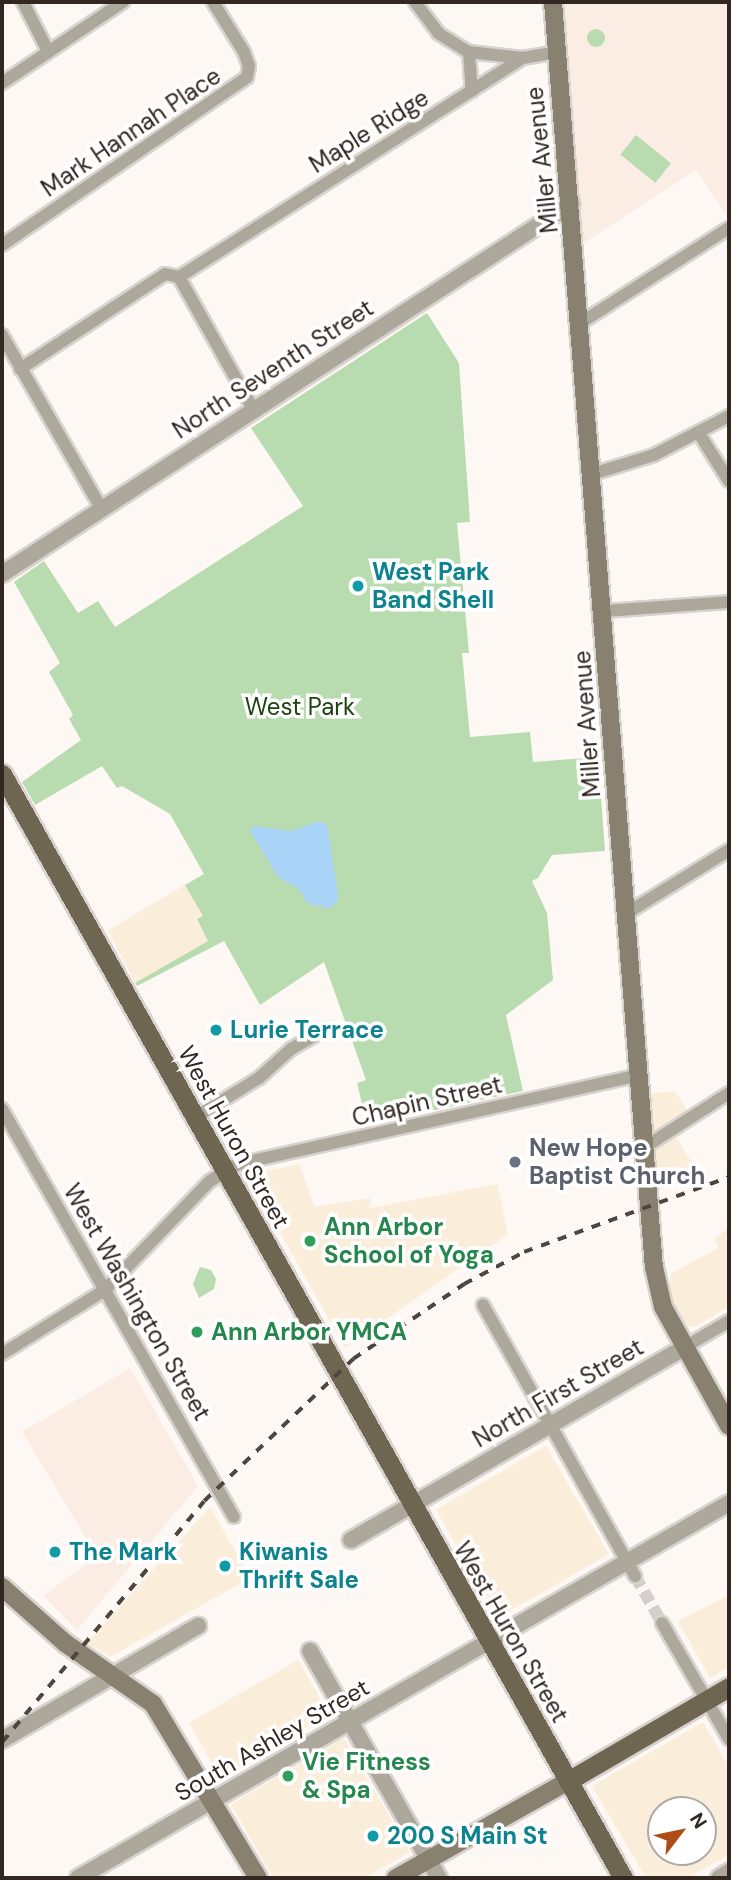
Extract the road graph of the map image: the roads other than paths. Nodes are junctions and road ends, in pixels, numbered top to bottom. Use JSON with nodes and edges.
{"nodes":[{"id":1,"x":23,"y":2,"type":"edge"},
{"id":2,"x":123,"y":2,"type":"edge"},
{"id":3,"x":213,"y":2,"type":"edge"},
{"id":4,"x":415,"y":2,"type":"edge"},
{"id":5,"x":553,"y":2,"type":"edge"},
{"id":6,"x":48,"y":51,"type":"junction"},
{"id":7,"x":469,"y":51,"type":"junction"},
{"id":8,"x":556,"y":52,"type":"junction"},
{"id":9,"x":523,"y":58,"type":"junction"},
{"id":10,"x":2,"y":83,"type":"edge"},
{"id":11,"x":472,"y":91,"type":"junction"},
{"id":12,"x":571,"y":204,"type":"junction"},
{"id":13,"x":729,"y":228,"type":"edge"},
{"id":14,"x":2,"y":245,"type":"edge"},
{"id":15,"x":179,"y":276,"type":"junction"},
{"id":16,"x":582,"y":322,"type":"junction"},
{"id":17,"x":2,"y":335,"type":"edge"},
{"id":18,"x":20,"y":369,"type":"junction"},
{"id":19,"x":253,"y":409,"type":"junction"},
{"id":20,"x":729,"y":416,"type":"edge"},
{"id":21,"x":700,"y":435,"type":"junction"},
{"id":22,"x":592,"y":474,"type":"junction"},
{"id":23,"x":729,"y":481,"type":"edge"},
{"id":24,"x":101,"y":508,"type":"junction"},
{"id":25,"x":2,"y":574,"type":"edge"},
{"id":26,"x":729,"y":602,"type":"edge"},
{"id":27,"x":604,"y":611,"type":"junction"},
{"id":28,"x":2,"y":774,"type":"edge"},
{"id":29,"x":729,"y":850,"type":"edge"},
{"id":30,"x":628,"y":914,"type":"junction"},
{"id":31,"x":325,"y":1029,"type":"dead end"},
{"id":32,"x":639,"y":1075,"type":"junction"},
{"id":33,"x":729,"y":1094,"type":"edge"},
{"id":34,"x":2,"y":1109,"type":"edge"},
{"id":35,"x":196,"y":1117,"type":"junction"},
{"id":36,"x":645,"y":1147,"type":"junction"},
{"id":37,"x":226,"y":1171,"type":"junction"},
{"id":38,"x":104,"y":1290,"type":"junction"},
{"id":39,"x":484,"y":1305,"type":"dead end"},
{"id":40,"x":729,"y":1321,"type":"edge"},
{"id":41,"x":685,"y":1347,"type":"junction"},
{"id":42,"x":2,"y":1354,"type":"edge"},
{"id":43,"x":550,"y":1424,"type":"junction"},
{"id":44,"x":729,"y":1426,"type":"edge"},
{"id":45,"x":729,"y":1503,"type":"edge"},
{"id":46,"x":410,"y":1505,"type":"junction"},
{"id":47,"x":234,"y":1517,"type":"dead end"},
{"id":48,"x":351,"y":1539,"type":"dead end"},
{"id":49,"x":626,"y":1560,"type":"junction"},
{"id":50,"x":635,"y":1576,"type":"tunnel mouth"},
{"id":51,"x":2,"y":1587,"type":"edge"},
{"id":52,"x":662,"y":1623,"type":"tunnel mouth"},
{"id":53,"x":198,"y":1626,"type":"dead end"},
{"id":54,"x":489,"y":1640,"type":"junction"},
{"id":55,"x":310,"y":1651,"type":"dead end"},
{"id":56,"x":112,"y":1674,"type":"junction"},
{"id":57,"x":729,"y":1687,"type":"edge"},
{"id":58,"x":707,"y":1700,"type":"junction"},
{"id":59,"x":349,"y":1720,"type":"junction"},
{"id":60,"x":729,"y":1739,"type":"edge"},
{"id":61,"x":2,"y":1740,"type":"edge"},
{"id":62,"x":568,"y":1781,"type":"junction"},
{"id":63,"x":214,"y":1801,"type":"junction"},
{"id":64,"x":428,"y":1860,"type":"junction"},
{"id":65,"x":729,"y":1872,"type":"edge"},
{"id":66,"x":78,"y":1878,"type":"edge"},
{"id":67,"x":258,"y":1878,"type":"edge"},
{"id":68,"x":396,"y":1878,"type":"edge"},
{"id":69,"x":439,"y":1878,"type":"edge"},
{"id":70,"x":623,"y":1878,"type":"edge"},
{"id":71,"x":719,"y":1878,"type":"edge"}],
"edges":[{"from":1,"to":6,"type":"street"},
{"from":2,"to":6,"type":"street"},
{"from":3,"to":14,"type":"street","name":"Mark Hannah Place"},
{"from":4,"to":7,"type":"street"},
{"from":5,"to":8,"type":"main road","name":"Miller Avenue"},
{"from":6,"to":10,"type":"street"},
{"from":7,"to":9,"type":"street"},
{"from":7,"to":11,"type":"street"},
{"from":8,"to":9,"type":"street"},
{"from":8,"to":12,"type":"main road","name":"Miller Avenue"},
{"from":9,"to":11,"type":"street","name":"Maple Ridge"},
{"from":11,"to":15,"type":"street","name":"Maple Ridge"},
{"from":12,"to":16,"type":"main road","name":"Miller Avenue"},
{"from":12,"to":19,"type":"street","name":"North Seventh Street"},
{"from":13,"to":16,"type":"street"},
{"from":15,"to":18,"type":"street","name":"Maple Ridge"},
{"from":15,"to":19,"type":"street"},
{"from":16,"to":22,"type":"main road","name":"Miller Avenue"},
{"from":17,"to":18,"type":"street"},
{"from":18,"to":24,"type":"street"},
{"from":19,"to":24,"type":"street","name":"North Seventh Street"},
{"from":20,"to":21,"type":"street"},
{"from":21,"to":22,"type":"street"},
{"from":21,"to":23,"type":"street"},
{"from":22,"to":27,"type":"main road","name":"Miller Avenue"},
{"from":24,"to":25,"type":"street","name":"North Seventh Street"},
{"from":26,"to":27,"type":"street"},
{"from":27,"to":30,"type":"main road","name":"Miller Avenue"},
{"from":28,"to":35,"type":"main road","name":"West Huron Street"},
{"from":29,"to":30,"type":"street"},
{"from":30,"to":32,"type":"main road","name":"Miller Avenue"},
{"from":31,"to":35,"type":"street"},
{"from":32,"to":36,"type":"main road","name":"Miller Avenue"},
{"from":32,"to":37,"type":"street","name":"Chapin Street"},
{"from":33,"to":36,"type":"street"},
{"from":34,"to":38,"type":"street","name":"West Washington Street"},
{"from":35,"to":37,"type":"main road","name":"West Huron Street"},
{"from":36,"to":41,"type":"main road","name":"Miller Avenue"},
{"from":37,"to":38,"type":"street","name":"Chapin Street"},
{"from":37,"to":46,"type":"main road","name":"West Huron Street"},
{"from":38,"to":42,"type":"street","name":"Chapin Street"},
{"from":38,"to":47,"type":"street","name":"West Washington Street"},
{"from":39,"to":43,"type":"street"},
{"from":40,"to":41,"type":"street","name":"North First Street"},
{"from":41,"to":43,"type":"street","name":"North First Street"},
{"from":41,"to":44,"type":"main road","name":"Miller Avenue"},
{"from":43,"to":46,"type":"street","name":"North First Street"},
{"from":43,"to":49,"type":"street"},
{"from":45,"to":49,"type":"street","name":"South Ashley Street"},
{"from":46,"to":48,"type":"street","name":"North First Street"},
{"from":46,"to":54,"type":"main road","name":"West Huron Street"},
{"from":49,"to":50,"type":"street"},
{"from":49,"to":54,"type":"street","name":"South Ashley Street"},
{"from":51,"to":56,"type":"main road"},
{"from":52,"to":58,"type":"street"},
{"from":53,"to":56,"type":"street"},
{"from":54,"to":59,"type":"street","name":"South Ashley Street"},
{"from":54,"to":62,"type":"main road","name":"West Huron Street"},
{"from":55,"to":59,"type":"street"},
{"from":56,"to":61,"type":"street"},
{"from":56,"to":63,"type":"main road"},
{"from":57,"to":58,"type":"main road"},
{"from":58,"to":60,"type":"street"},
{"from":58,"to":62,"type":"main road"},
{"from":59,"to":63,"type":"street","name":"South Ashley Street"},
{"from":59,"to":64,"type":"street"},
{"from":62,"to":64,"type":"main road"},
{"from":62,"to":70,"type":"main road","name":"West Huron Street"},
{"from":63,"to":66,"type":"street","name":"South Ashley Street"},
{"from":63,"to":67,"type":"main road"},
{"from":64,"to":68,"type":"main road"},
{"from":64,"to":69,"type":"street"},
{"from":65,"to":71,"type":"street"}]}
